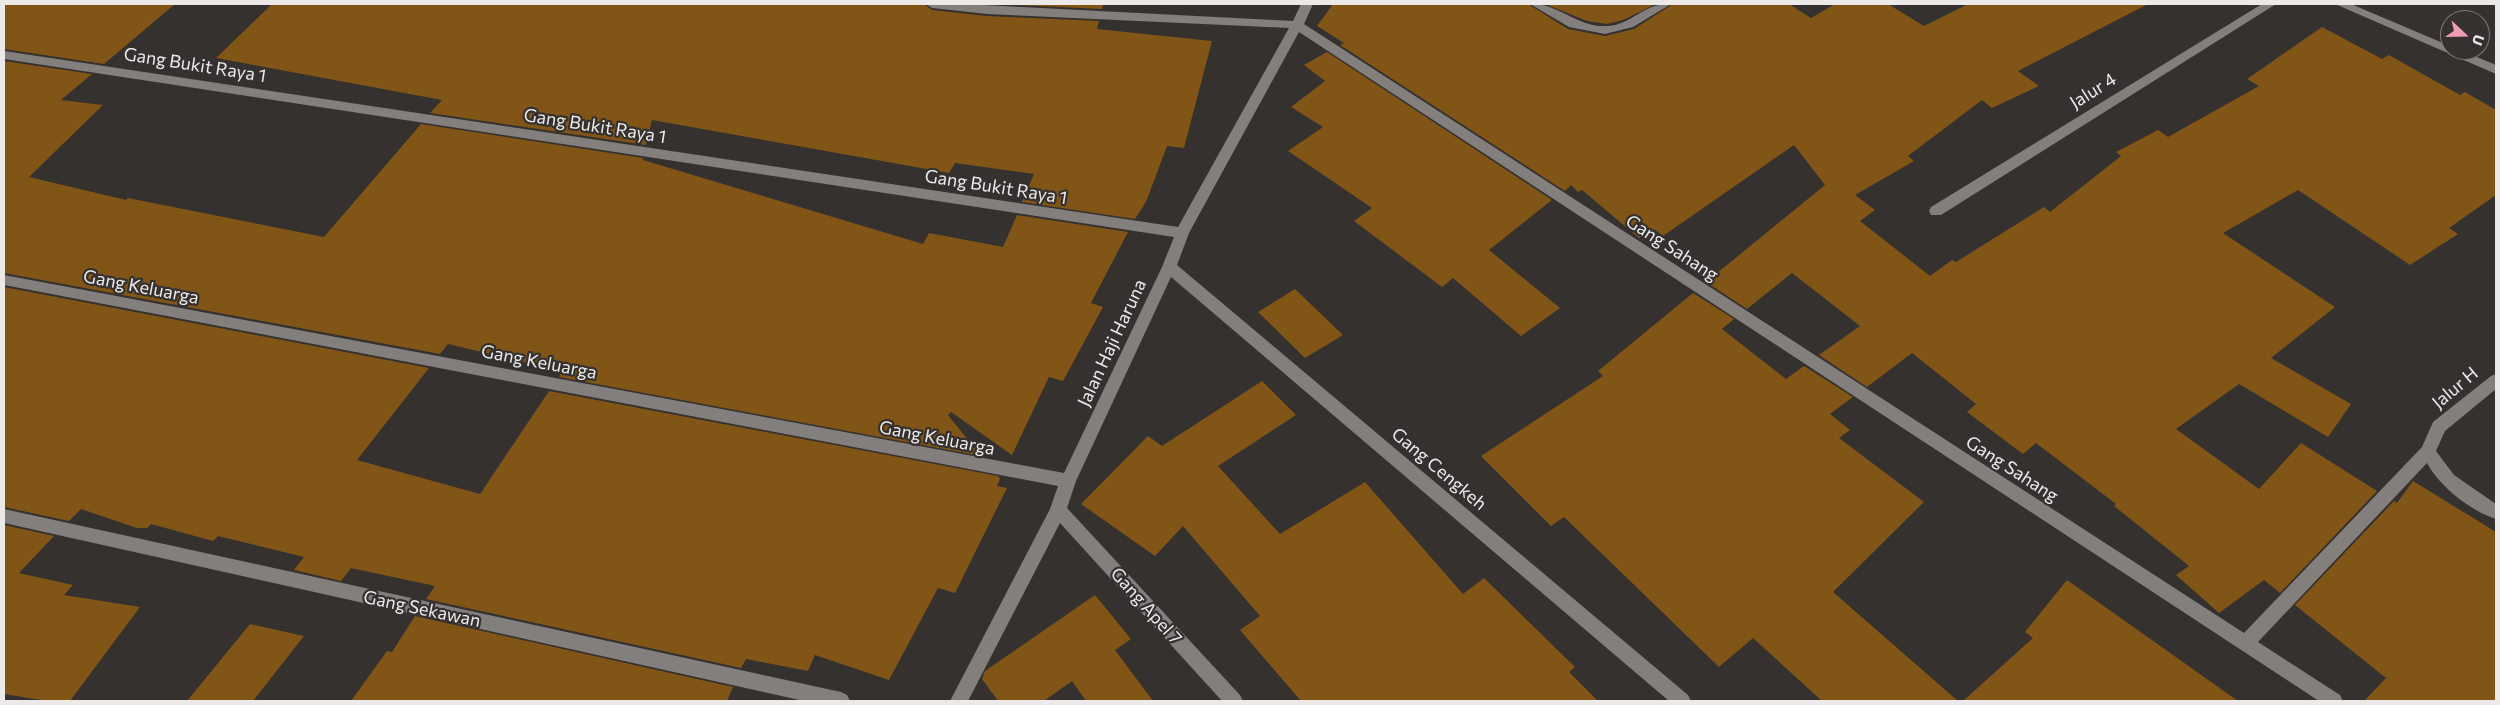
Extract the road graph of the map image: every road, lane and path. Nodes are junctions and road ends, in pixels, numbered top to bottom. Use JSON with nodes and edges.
{"nodes":[{"id":1,"x":932,"y":4,"type":"edge"},
{"id":2,"x":1306,"y":4,"type":"edge"},
{"id":3,"x":1536,"y":4,"type":"edge"},
{"id":4,"x":1665,"y":4,"type":"edge"},
{"id":5,"x":2270,"y":4,"type":"edge"},
{"id":6,"x":2341,"y":4,"type":"edge"},
{"id":7,"x":1297,"y":25,"type":"junction"},
{"id":8,"x":4,"y":55,"type":"edge"},
{"id":9,"x":2496,"y":70,"type":"edge"},
{"id":10,"x":1936,"y":211,"type":"dead end"},
{"id":11,"x":1182,"y":234,"type":"junction"},
{"id":12,"x":1169,"y":267,"type":"junction"},
{"id":13,"x":4,"y":280,"type":"edge"},
{"id":14,"x":2496,"y":380,"type":"edge"},
{"id":15,"x":2428,"y":451,"type":"junction"},
{"id":16,"x":1068,"y":482,"type":"junction"},
{"id":17,"x":1058,"y":510,"type":"junction"},
{"id":18,"x":2496,"y":512,"type":"edge"},
{"id":19,"x":4,"y":516,"type":"edge"},
{"id":20,"x":2245,"y":644,"type":"junction"},
{"id":21,"x":840,"y":701,"type":"edge"},
{"id":22,"x":959,"y":701,"type":"edge"},
{"id":23,"x":1234,"y":701,"type":"edge"},
{"id":24,"x":1682,"y":701,"type":"edge"},
{"id":25,"x":2334,"y":701,"type":"edge"}],
"edges":[{"from":1,"to":7,"type":"street"},
{"from":2,"to":7,"type":"street","name":"Jalan Haji Haruna"},
{"from":3,"to":4,"type":"street"},
{"from":5,"to":10,"type":"street","name":"Jalur 4"},
{"from":6,"to":9,"type":"street"},
{"from":7,"to":11,"type":"street","name":"Jalan Haji Haruna"},
{"from":7,"to":20,"type":"street","name":"Gang Sahang"},
{"from":8,"to":11,"type":"street","name":"Gang Bukit Raya 1"},
{"from":11,"to":12,"type":"street","name":"Jalan Haji Haruna"},
{"from":12,"to":16,"type":"street","name":"Jalan Haji Haruna"},
{"from":12,"to":24,"type":"street","name":"Gang Cengkeh"},
{"from":13,"to":16,"type":"street","name":"Gang Keluarga"},
{"from":14,"to":15,"type":"street","name":"Jalur H"},
{"from":15,"to":18,"type":"street"},
{"from":15,"to":20,"type":"street","name":"Jalur H"},
{"from":16,"to":17,"type":"street","name":"Jalan Haji Haruna"},
{"from":17,"to":22,"type":"street","name":"Jalan Haji Haruna"},
{"from":17,"to":23,"type":"street","name":"Gang Apel 7"},
{"from":19,"to":21,"type":"street","name":"Gang Sekawan"},
{"from":20,"to":25,"type":"street","name":"Gang Sahang"}]}
